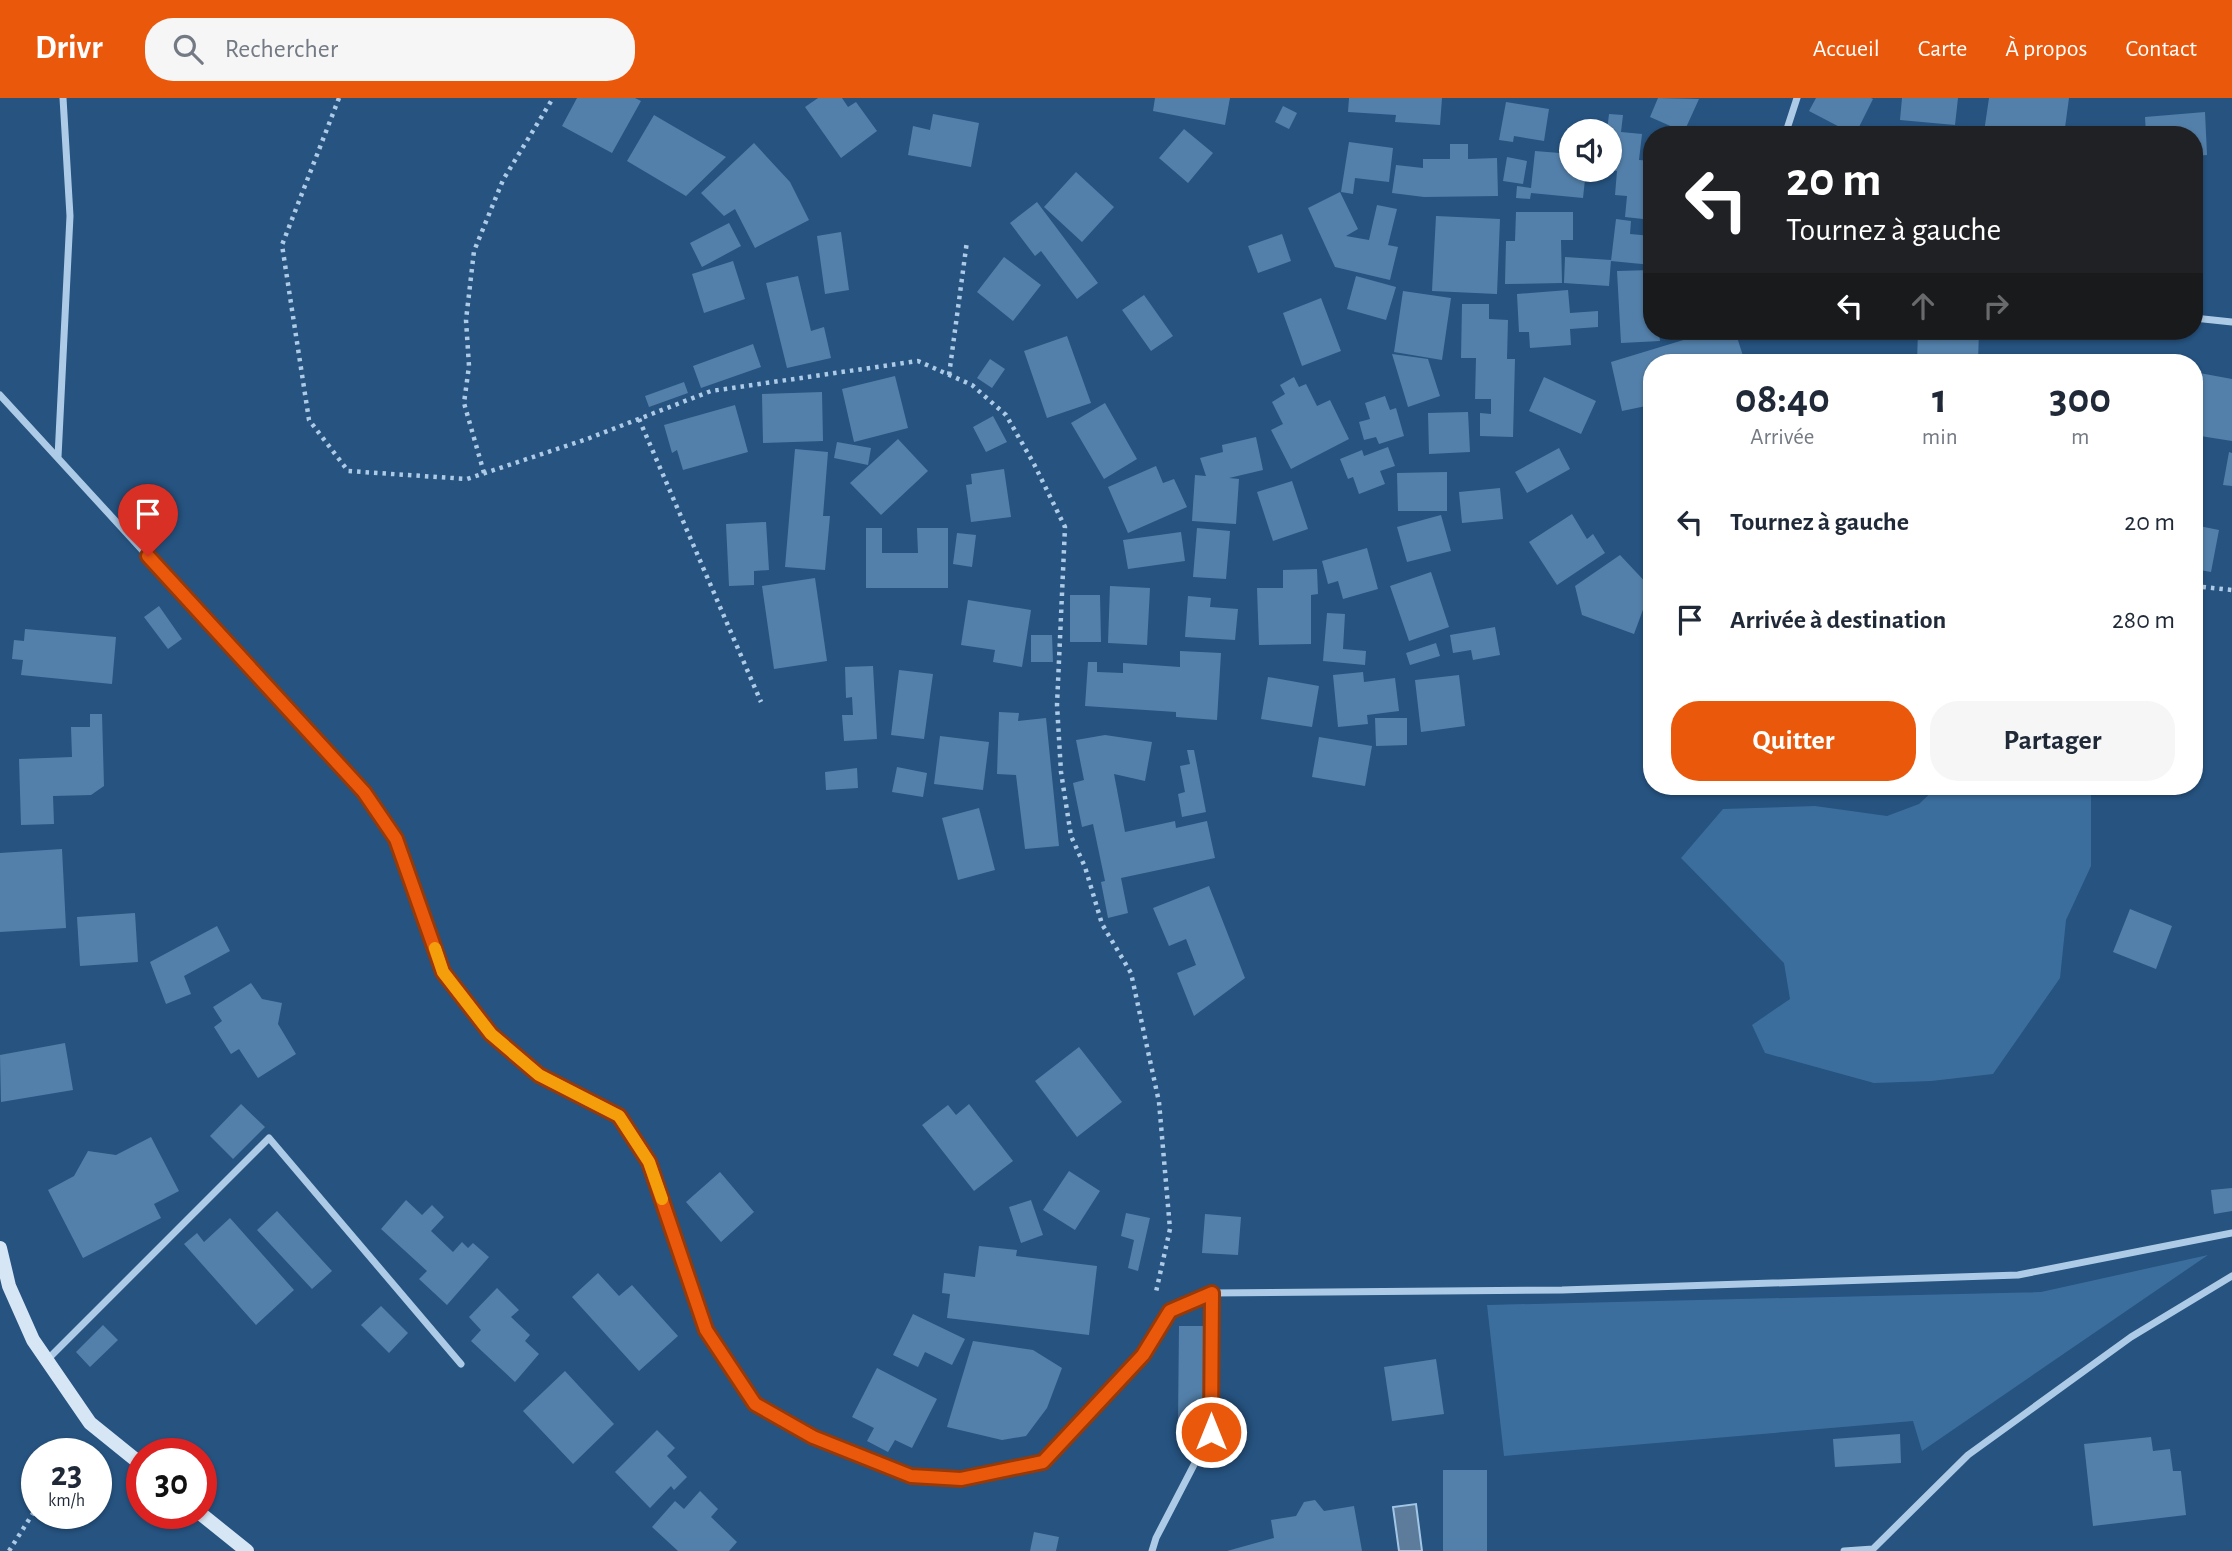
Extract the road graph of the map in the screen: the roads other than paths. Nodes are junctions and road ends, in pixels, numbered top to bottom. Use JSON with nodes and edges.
{"nodes":[{"id":1,"x":63,"y":98,"type":"edge"},
{"id":2,"x":1797,"y":98,"type":"edge"},
{"id":3,"x":1788,"y":126,"type":"edge"},
{"id":4,"x":2203,"y":319,"type":"edge"},
{"id":5,"x":2232,"y":322,"type":"edge"},
{"id":6,"x":0,"y":395,"type":"edge"},
{"id":7,"x":58,"y":457,"type":"junction"},
{"id":8,"x":2232,"y":1233,"type":"edge"},
{"id":9,"x":0,"y":1248,"type":"edge"},
{"id":10,"x":2232,"y":1276,"type":"edge"},
{"id":11,"x":1212,"y":1293,"type":"junction"},
{"id":12,"x":48,"y":1359,"type":"junction"},
{"id":13,"x":461,"y":1364,"type":"dead end"},
{"id":14,"x":126,"y":1452,"type":"edge"},
{"id":15,"x":217,"y":1527,"type":"edge"},
{"id":16,"x":247,"y":1551,"type":"edge"},
{"id":17,"x":1152,"y":1551,"type":"edge"},
{"id":18,"x":1844,"y":1551,"type":"edge"}],
"edges":[{"from":1,"to":7,"type":"street"},
{"from":2,"to":3,"type":"street"},
{"from":4,"to":5,"type":"street"},
{"from":6,"to":7,"type":"street"},
{"from":7,"to":11,"type":"street"},
{"from":8,"to":11,"type":"street"},
{"from":9,"to":12,"type":"street"},
{"from":10,"to":18,"type":"street"},
{"from":11,"to":17,"type":"street"},
{"from":12,"to":13,"type":"street"},
{"from":12,"to":14,"type":"street"},
{"from":15,"to":16,"type":"street"}]}
